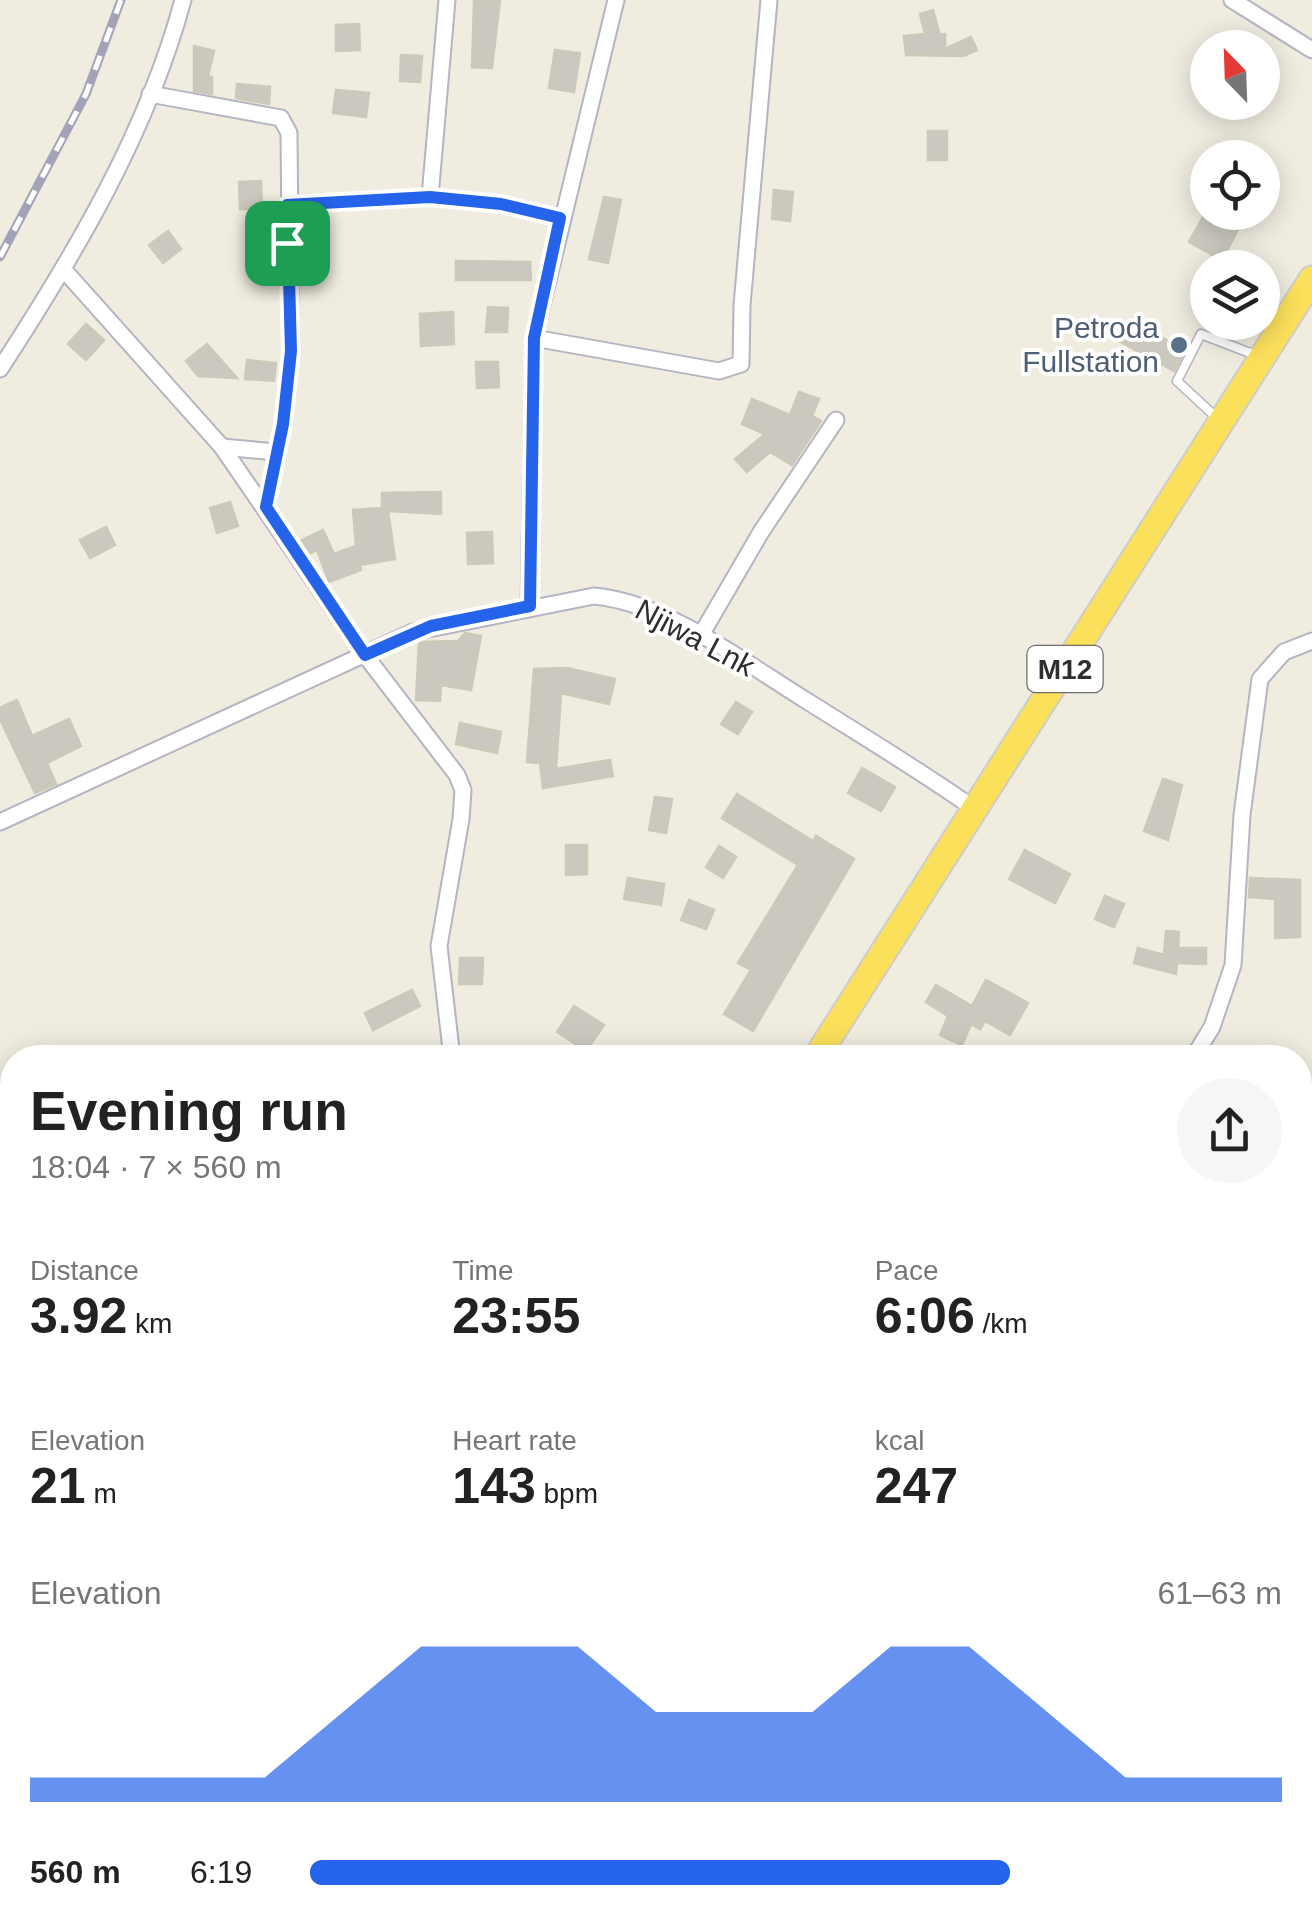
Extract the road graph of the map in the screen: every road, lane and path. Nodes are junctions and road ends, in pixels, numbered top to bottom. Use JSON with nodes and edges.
{"nodes":[{"id":1,"x":183,"y":0,"type":"edge"},
{"id":2,"x":447,"y":0,"type":"edge"},
{"id":3,"x":616,"y":0,"type":"edge"},
{"id":4,"x":768,"y":0,"type":"edge"},
{"id":5,"x":1232,"y":0,"type":"edge"},
{"id":6,"x":1312,"y":50,"type":"edge"},
{"id":7,"x":150,"y":94,"type":"junction"},
{"id":8,"x":430,"y":197,"type":"junction"},
{"id":9,"x":287,"y":205,"type":"junction"},
{"id":10,"x":560,"y":218,"type":"junction"},
{"id":11,"x":64,"y":270,"type":"junction"},
{"id":12,"x":1312,"y":279,"type":"edge"},
{"id":13,"x":534,"y":338,"type":"junction"},
{"id":14,"x":1262,"y":358,"type":"junction"},
{"id":15,"x":0,"y":369,"type":"edge"},
{"id":16,"x":836,"y":420,"type":"dead end"},
{"id":17,"x":1221,"y":422,"type":"junction"},
{"id":18,"x":222,"y":447,"type":"junction"},
{"id":19,"x":276,"y":452,"type":"junction"},
{"id":20,"x":266,"y":507,"type":"junction"},
{"id":21,"x":530,"y":606,"type":"junction"},
{"id":22,"x":701,"y":634,"type":"junction"},
{"id":23,"x":1312,"y":641,"type":"edge"},
{"id":24,"x":365,"y":655,"type":"junction"},
{"id":25,"x":976,"y":810,"type":"junction"},
{"id":26,"x":0,"y":822,"type":"edge"},
{"id":27,"x":450,"y":1045,"type":"edge"},
{"id":28,"x":824,"y":1045,"type":"edge"},
{"id":29,"x":1201,"y":1045,"type":"edge"}],
"edges":[{"from":1,"to":7,"type":"street"},
{"from":2,"to":8,"type":"street"},
{"from":3,"to":10,"type":"street"},
{"from":4,"to":13,"type":"street"},
{"from":5,"to":6,"type":"street"},
{"from":7,"to":9,"type":"street"},
{"from":7,"to":11,"type":"street"},
{"from":8,"to":9,"type":"street"},
{"from":8,"to":10,"type":"street"},
{"from":9,"to":19,"type":"street"},
{"from":10,"to":13,"type":"street"},
{"from":11,"to":15,"type":"street"},
{"from":11,"to":18,"type":"street"},
{"from":12,"to":14,"type":"highway","number":"M12"},
{"from":13,"to":21,"type":"street"},
{"from":14,"to":17,"type":"highway","number":"M12"},
{"from":14,"to":17,"type":"lane"},
{"from":16,"to":22,"type":"street"},
{"from":17,"to":25,"type":"highway","number":"M12"},
{"from":18,"to":19,"type":"street"},
{"from":18,"to":20,"type":"street"},
{"from":19,"to":20,"type":"street"},
{"from":20,"to":24,"type":"street"},
{"from":21,"to":22,"type":"street","name":"Njiwa Lnk"},
{"from":21,"to":24,"type":"street","name":"Njiwa Lnk"},
{"from":22,"to":25,"type":"street","name":"Njiwa Lnk"},
{"from":23,"to":29,"type":"street"},
{"from":24,"to":26,"type":"street","name":"Njiwa Lnk"},
{"from":24,"to":27,"type":"street"},
{"from":25,"to":28,"type":"highway","number":"M12"}]}
